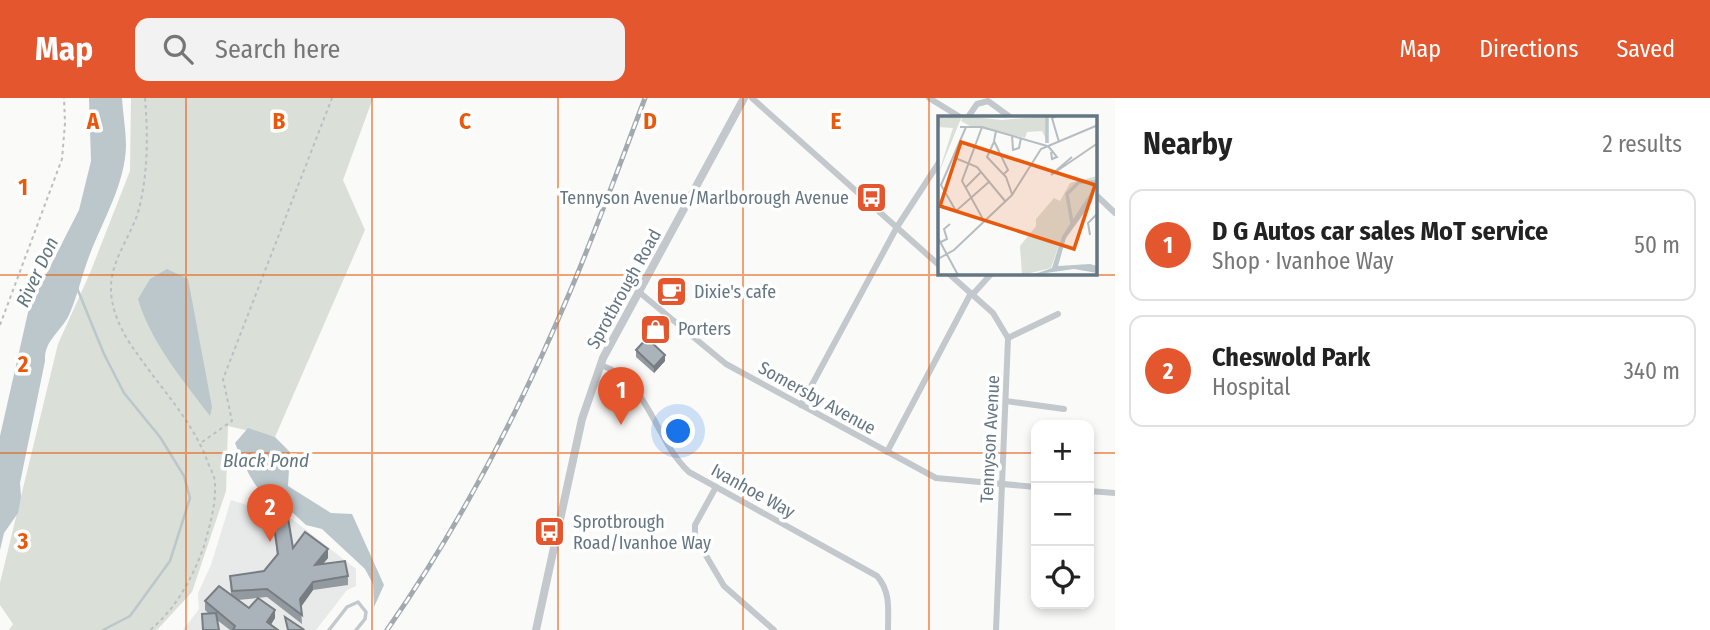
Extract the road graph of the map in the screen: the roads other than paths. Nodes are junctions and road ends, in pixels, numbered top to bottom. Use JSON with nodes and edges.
{"nodes":[{"id":1,"x":744,"y":98,"type":"edge"},
{"id":2,"x":752,"y":98,"type":"edge"},
{"id":3,"x":929,"y":98,"type":"edge"},
{"id":4,"x":1002,"y":98,"type":"edge"},
{"id":5,"x":997,"y":105,"type":"junction"},
{"id":6,"x":958,"y":116,"type":"edge"},
{"id":7,"x":969,"y":116,"type":"edge"},
{"id":8,"x":1009,"y":116,"type":"edge"},
{"id":9,"x":938,"y":164,"type":"edge"},
{"id":10,"x":1098,"y":197,"type":"edge"},
{"id":11,"x":1115,"y":212,"type":"edge"},
{"id":12,"x":897,"y":227,"type":"junction"},
{"id":13,"x":938,"y":264,"type":"edge"},
{"id":14,"x":950,"y":275,"type":"edge"},
{"id":15,"x":990,"y":275,"type":"edge"},
{"id":16,"x":639,"y":292,"type":"junction"},
{"id":17,"x":972,"y":294,"type":"junction"},
{"id":18,"x":1058,"y":314,"type":"dead end"},
{"id":19,"x":1008,"y":338,"type":"junction"},
{"id":20,"x":601,"y":365,"type":"junction"},
{"id":21,"x":1006,"y":401,"type":"junction"},
{"id":22,"x":801,"y":405,"type":"junction"},
{"id":23,"x":1064,"y":409,"type":"dead end"},
{"id":24,"x":887,"y":452,"type":"junction"},
{"id":25,"x":1002,"y":485,"type":"junction"},
{"id":26,"x":716,"y":486,"type":"junction"},
{"id":27,"x":1031,"y":487,"type":"edge"},
{"id":28,"x":1094,"y":491,"type":"edge"},
{"id":29,"x":1115,"y":493,"type":"edge"},
{"id":30,"x":329,"y":630,"type":"edge"},
{"id":31,"x":356,"y":630,"type":"edge"},
{"id":32,"x":536,"y":630,"type":"edge"},
{"id":33,"x":774,"y":630,"type":"edge"},
{"id":34,"x":888,"y":630,"type":"edge"},
{"id":35,"x":996,"y":630,"type":"edge"}],
"edges":[{"from":1,"to":16,"type":"street","name":"Sprotbrough Road"},
{"from":2,"to":12,"type":"street"},
{"from":3,"to":6,"type":"street"},
{"from":4,"to":5,"type":"street"},
{"from":5,"to":7,"type":"street"},
{"from":5,"to":8,"type":"street"},
{"from":9,"to":12,"type":"street"},
{"from":10,"to":11,"type":"street"},
{"from":12,"to":13,"type":"street"},
{"from":12,"to":22,"type":"street"},
{"from":14,"to":17,"type":"street"},
{"from":15,"to":17,"type":"street"},
{"from":16,"to":20,"type":"street","name":"Sprotbrough Road"},
{"from":16,"to":22,"type":"street","name":"Somersby Avenue"},
{"from":17,"to":19,"type":"street"},
{"from":17,"to":24,"type":"street"},
{"from":18,"to":19,"type":"street"},
{"from":19,"to":21,"type":"street","name":"Tennyson Avenue"},
{"from":20,"to":26,"type":"street","name":"Ivanhoe Way"},
{"from":20,"to":32,"type":"street","name":"Sprotbrough Road"},
{"from":21,"to":23,"type":"street"},
{"from":21,"to":25,"type":"street","name":"Tennyson Avenue"},
{"from":22,"to":24,"type":"street","name":"Somersby Avenue"},
{"from":24,"to":25,"type":"street","name":"Somersby Avenue"},
{"from":25,"to":27,"type":"street","name":"Somersby Avenue"},
{"from":25,"to":35,"type":"street","name":"Tennyson Avenue"},
{"from":26,"to":33,"type":"street"},
{"from":26,"to":34,"type":"street","name":"Ivanhoe Way"},
{"from":28,"to":29,"type":"street"},
{"from":30,"to":31,"type":"lane"}]}
